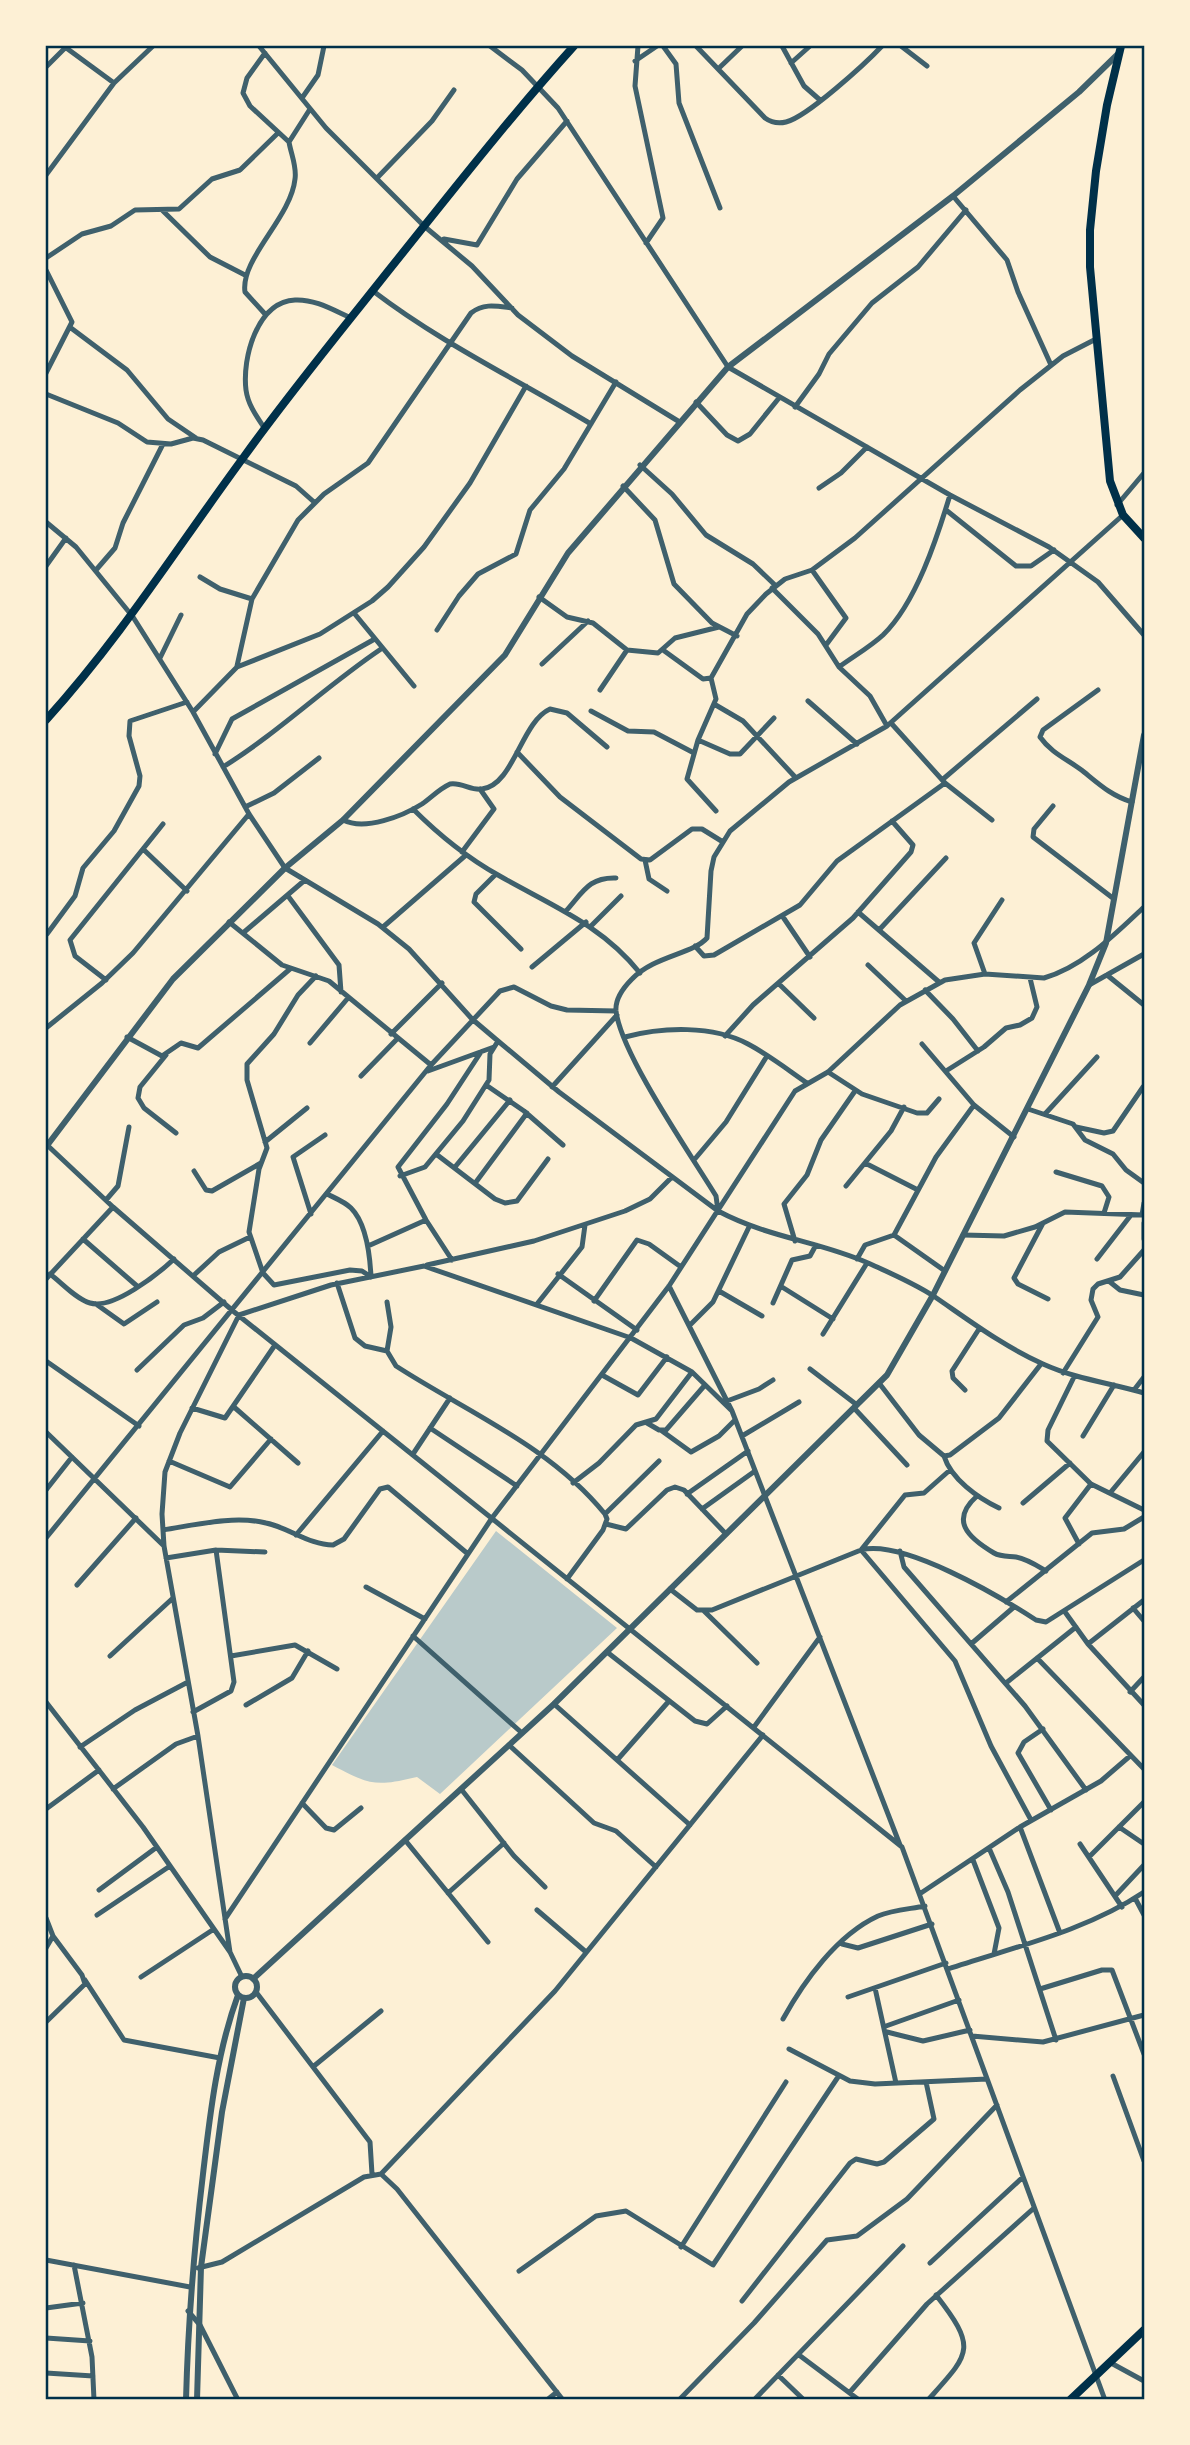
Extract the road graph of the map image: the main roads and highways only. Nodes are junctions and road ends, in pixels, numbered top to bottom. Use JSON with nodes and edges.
{"nodes":[{"id":1,"x":574,"y":46,"type":"edge"},
{"id":2,"x":1121,"y":49,"type":"edge"},
{"id":3,"x":1144,"y":538,"type":"edge"},
{"id":4,"x":46,"y":720,"type":"edge"},
{"id":5,"x":1144,"y":2330,"type":"edge"},
{"id":6,"x":1070,"y":2399,"type":"edge"}],
"edges":[{"from":1,"to":4,"type":"main road"},
{"from":2,"to":3,"type":"main road"},
{"from":5,"to":6,"type":"main road"}]}
